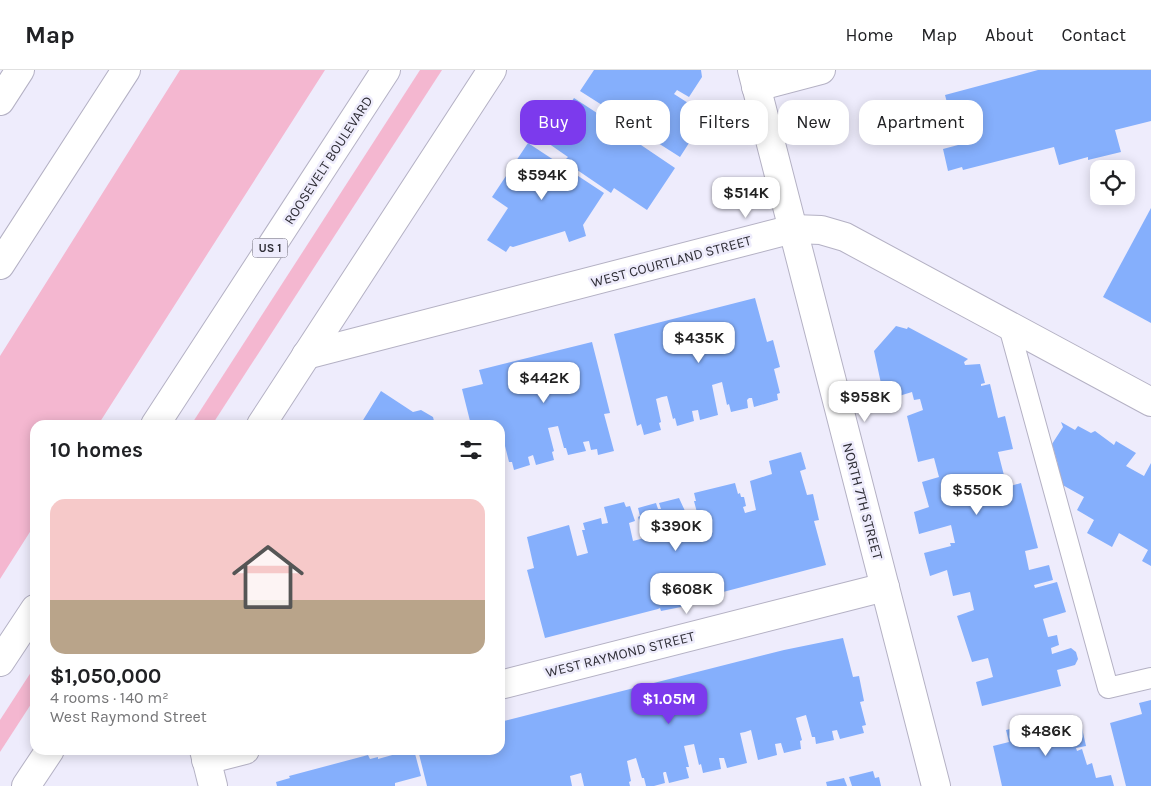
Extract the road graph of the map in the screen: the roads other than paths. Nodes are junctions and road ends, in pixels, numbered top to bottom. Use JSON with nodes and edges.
{"nodes":[{"id":1,"x":20,"y":70,"type":"edge"},
{"id":2,"x":126,"y":70,"type":"edge"},
{"id":3,"x":386,"y":70,"type":"edge"},
{"id":4,"x":492,"y":70,"type":"edge"},
{"id":5,"x":821,"y":70,"type":"edge"},
{"id":6,"x":754,"y":78,"type":"edge"},
{"id":7,"x":0,"y":101,"type":"edge"},
{"id":8,"x":793,"y":229,"type":"junction"},
{"id":9,"x":0,"y":265,"type":"edge"},
{"id":10,"x":1008,"y":323,"type":"junction"},
{"id":11,"x":306,"y":355,"type":"junction"},
{"id":12,"x":1151,"y":402,"type":"edge"},
{"id":13,"x":158,"y":420,"type":"edge"},
{"id":14,"x":264,"y":420,"type":"edge"},
{"id":15,"x":885,"y":587,"type":"junction"},
{"id":16,"x":30,"y":617,"type":"edge"},
{"id":17,"x":0,"y":662,"type":"edge"},
{"id":18,"x":1151,"y":678,"type":"edge"},
{"id":19,"x":505,"y":684,"type":"edge"},
{"id":20,"x":47,"y":755,"type":"edge"},
{"id":21,"x":233,"y":755,"type":"edge"},
{"id":22,"x":208,"y":765,"type":"edge"},
{"id":23,"x":26,"y":786,"type":"edge"},
{"id":24,"x":936,"y":786,"type":"edge"}],
"edges":[{"from":1,"to":7,"type":"main road"},
{"from":2,"to":9,"type":"main road"},
{"from":3,"to":13,"type":"main road","name":"ROOSEVELT BOULEVARD","number":"US 1"},
{"from":4,"to":11,"type":"main road"},
{"from":5,"to":6,"type":"main road"},
{"from":6,"to":8,"type":"main road","name":"NORTH 7TH STREET"},
{"from":8,"to":10,"type":"main road","name":"WEST COURTLAND STREET"},
{"from":8,"to":11,"type":"main road","name":"WEST COURTLAND STREET"},
{"from":8,"to":15,"type":"main road","name":"NORTH 7TH STREET"},
{"from":10,"to":12,"type":"main road","name":"WEST COURTLAND STREET"},
{"from":10,"to":18,"type":"lane"},
{"from":11,"to":14,"type":"main road"},
{"from":15,"to":19,"type":"main road","name":"WEST RAYMOND STREET"},
{"from":15,"to":24,"type":"main road","name":"NORTH 7TH STREET"},
{"from":16,"to":17,"type":"main road"},
{"from":20,"to":23,"type":"main road"},
{"from":21,"to":22,"type":"main road"}]}
